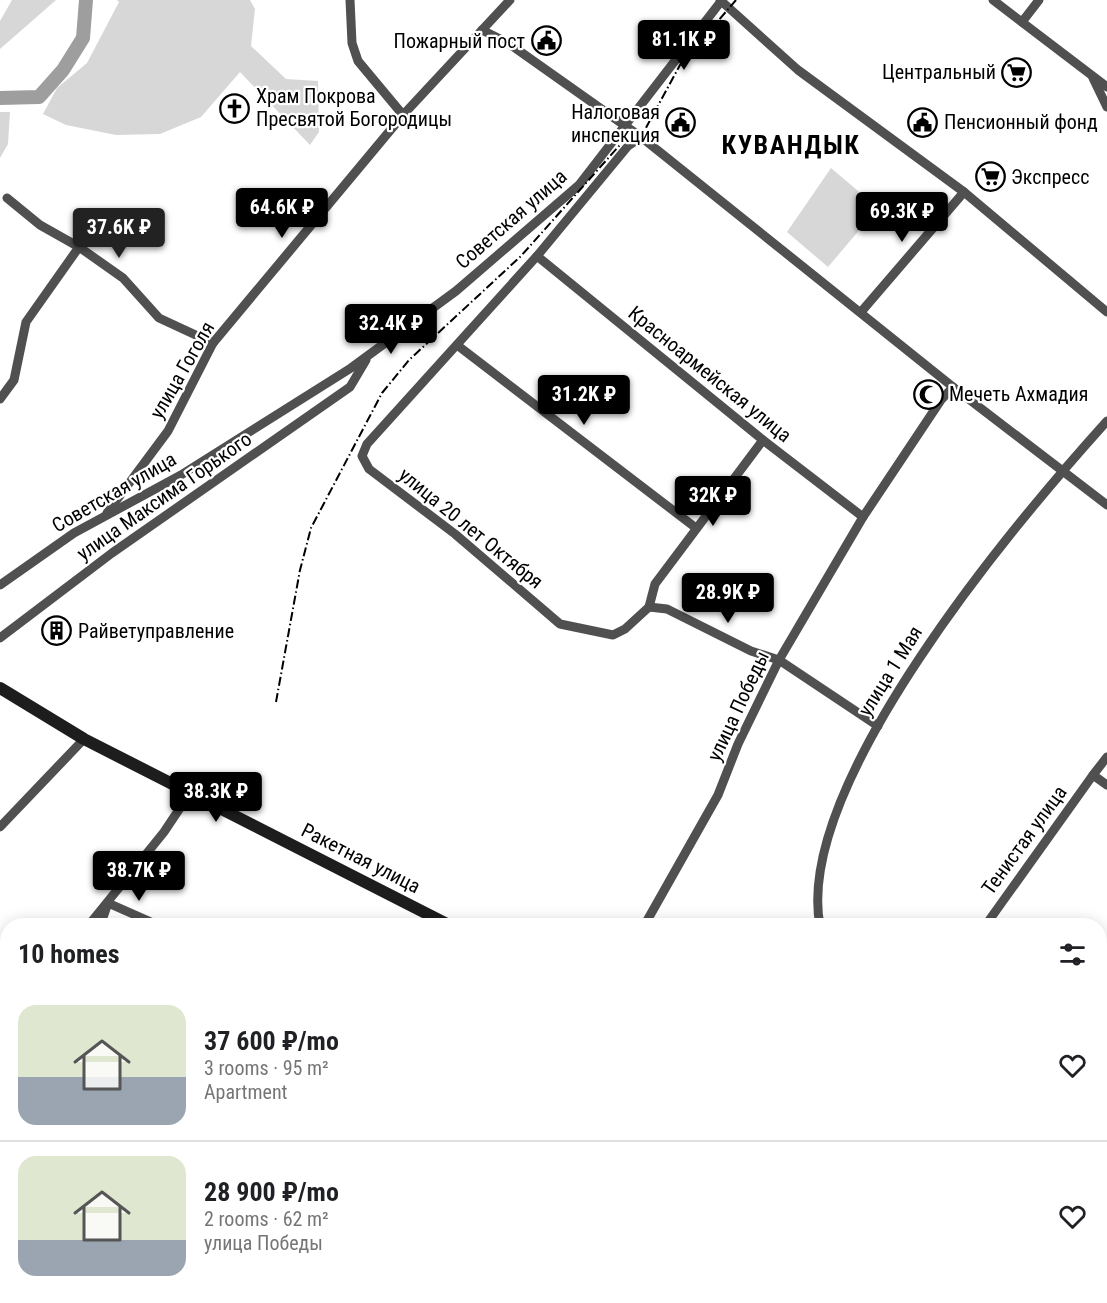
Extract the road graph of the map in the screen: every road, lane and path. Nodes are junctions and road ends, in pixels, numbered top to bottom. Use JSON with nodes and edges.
{"nodes":[{"id":1,"x":350,"y":0,"type":"edge"},
{"id":2,"x":510,"y":0,"type":"edge"},
{"id":3,"x":721,"y":0,"type":"edge"},
{"id":4,"x":993,"y":0,"type":"edge"},
{"id":5,"x":1039,"y":0,"type":"edge"},
{"id":6,"x":1022,"y":22,"type":"junction"},
{"id":7,"x":482,"y":30,"type":"junction"},
{"id":8,"x":1092,"y":76,"type":"junction"},
{"id":9,"x":1107,"y":87,"type":"edge"},
{"id":10,"x":1107,"y":107,"type":"edge"},
{"id":11,"x":403,"y":115,"type":"junction"},
{"id":12,"x":625,"y":126,"type":"junction"},
{"id":13,"x":640,"y":137,"type":"junction"},
{"id":14,"x":964,"y":192,"type":"junction"},
{"id":15,"x":7,"y":198,"type":"dead end"},
{"id":16,"x":79,"y":247,"type":"junction"},
{"id":17,"x":537,"y":256,"type":"junction"},
{"id":18,"x":861,"y":312,"type":"junction"},
{"id":19,"x":1107,"y":312,"type":"edge"},
{"id":20,"x":213,"y":343,"type":"junction"},
{"id":21,"x":457,"y":345,"type":"junction"},
{"id":22,"x":368,"y":355,"type":"junction"},
{"id":23,"x":953,"y":387,"type":"junction"},
{"id":24,"x":0,"y":399,"type":"edge"},
{"id":25,"x":1107,"y":420,"type":"edge"},
{"id":26,"x":763,"y":440,"type":"junction"},
{"id":27,"x":1063,"y":470,"type":"junction"},
{"id":28,"x":1107,"y":505,"type":"edge"},
{"id":29,"x":103,"y":517,"type":"junction"},
{"id":30,"x":863,"y":517,"type":"junction"},
{"id":31,"x":696,"y":528,"type":"junction"},
{"id":32,"x":0,"y":585,"type":"edge"},
{"id":33,"x":649,"y":607,"type":"junction"},
{"id":34,"x":0,"y":638,"type":"edge"},
{"id":35,"x":779,"y":660,"type":"junction"},
{"id":36,"x":0,"y":688,"type":"edge"},
{"id":37,"x":878,"y":726,"type":"junction"},
{"id":38,"x":84,"y":739,"type":"junction"},
{"id":39,"x":1107,"y":757,"type":"edge"},
{"id":40,"x":1093,"y":775,"type":"junction"},
{"id":41,"x":1107,"y":785,"type":"edge"},
{"id":42,"x":190,"y":793,"type":"junction"},
{"id":43,"x":0,"y":827,"type":"edge"},
{"id":44,"x":108,"y":903,"type":"junction"},
{"id":45,"x":95,"y":918,"type":"edge"},
{"id":46,"x":103,"y":918,"type":"edge"},
{"id":47,"x":142,"y":918,"type":"edge"},
{"id":48,"x":435,"y":918,"type":"edge"},
{"id":49,"x":649,"y":918,"type":"edge"},
{"id":50,"x":820,"y":918,"type":"edge"},
{"id":51,"x":991,"y":918,"type":"edge"}],
"edges":[{"from":1,"to":11,"type":"street"},
{"from":2,"to":7,"type":"street","name":"улица Гоголя"},
{"from":3,"to":12,"type":"street","name":"Советская улица"},
{"from":3,"to":14,"type":"street"},
{"from":4,"to":6,"type":"street"},
{"from":5,"to":6,"type":"street"},
{"from":6,"to":8,"type":"street"},
{"from":7,"to":11,"type":"street","name":"улица Гоголя"},
{"from":7,"to":12,"type":"street"},
{"from":8,"to":9,"type":"street"},
{"from":8,"to":10,"type":"street"},
{"from":11,"to":20,"type":"street","name":"улица Гоголя"},
{"from":12,"to":13,"type":"street"},
{"from":12,"to":22,"type":"street","name":"Советская улица"},
{"from":13,"to":17,"type":"street"},
{"from":13,"to":18,"type":"street"},
{"from":14,"to":18,"type":"street"},
{"from":14,"to":19,"type":"street"},
{"from":15,"to":16,"type":"street"},
{"from":16,"to":20,"type":"street"},
{"from":16,"to":24,"type":"street"},
{"from":17,"to":21,"type":"street"},
{"from":17,"to":26,"type":"street","name":"Красноармейская улица"},
{"from":18,"to":23,"type":"street"},
{"from":20,"to":29,"type":"street","name":"улица Гоголя"},
{"from":21,"to":31,"type":"street"},
{"from":21,"to":33,"type":"street","name":"улица 20 лет Октября"},
{"from":22,"to":29,"type":"street","name":"Советская улица"},
{"from":22,"to":34,"type":"street","name":"улица Максима Горького"},
{"from":23,"to":27,"type":"street"},
{"from":23,"to":30,"type":"street","name":"улица Победы"},
{"from":25,"to":27,"type":"street","name":"улица 1 Мая"},
{"from":26,"to":30,"type":"street","name":"Красноармейская улица"},
{"from":26,"to":31,"type":"street"},
{"from":27,"to":28,"type":"street"},
{"from":27,"to":37,"type":"street","name":"улица 1 Мая"},
{"from":29,"to":32,"type":"street","name":"Советская улица"},
{"from":30,"to":35,"type":"street","name":"улица Победы"},
{"from":31,"to":33,"type":"street"},
{"from":33,"to":35,"type":"street"},
{"from":35,"to":37,"type":"street"},
{"from":35,"to":49,"type":"street","name":"улица Победы"},
{"from":36,"to":38,"type":"main road","name":"Ракетная улица"},
{"from":37,"to":50,"type":"street","name":"улица 1 Мая"},
{"from":38,"to":42,"type":"main road","name":"Ракетная улица"},
{"from":38,"to":43,"type":"street"},
{"from":39,"to":40,"type":"street","name":"Тенистая улица"},
{"from":40,"to":41,"type":"street","name":"Тенистая улица"},
{"from":40,"to":51,"type":"street","name":"Тенистая улица"},
{"from":42,"to":44,"type":"street"},
{"from":42,"to":48,"type":"main road","name":"Ракетная улица"},
{"from":44,"to":45,"type":"street"},
{"from":44,"to":46,"type":"street"},
{"from":44,"to":47,"type":"street"}]}
